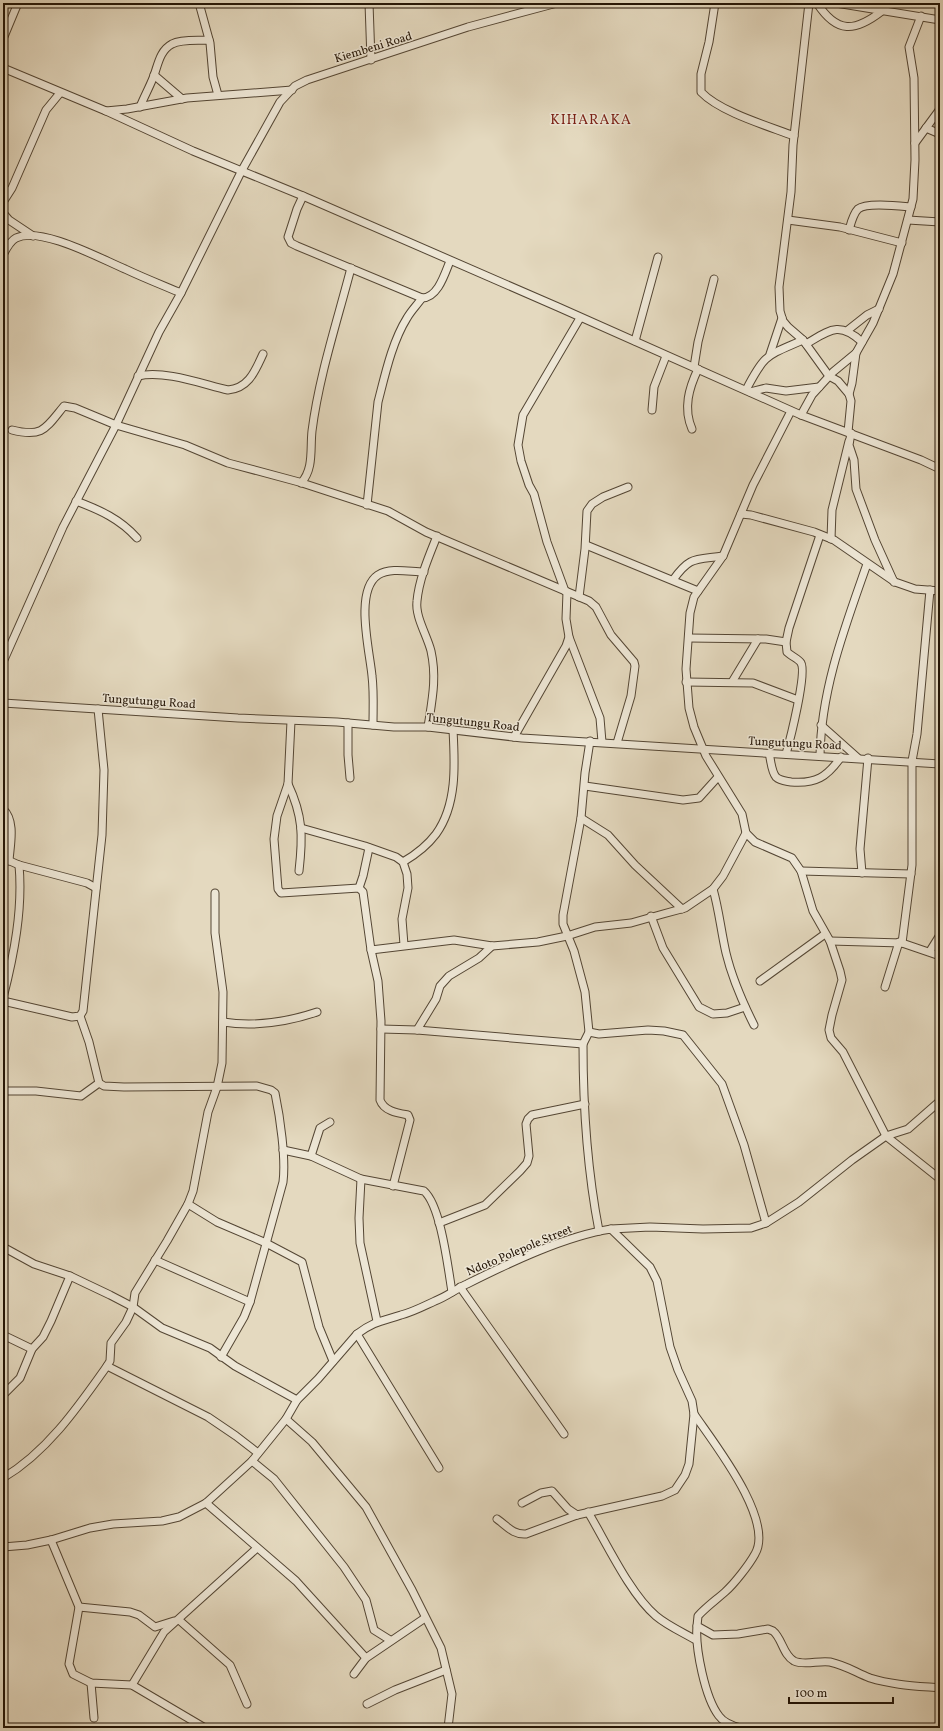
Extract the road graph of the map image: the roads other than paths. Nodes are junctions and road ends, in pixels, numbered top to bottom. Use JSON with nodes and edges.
{"nodes":[{"id":1,"x":18,"y":3,"type":"edge"},
{"id":2,"x":199,"y":3,"type":"edge"},
{"id":3,"x":369,"y":3,"type":"edge"},
{"id":4,"x":557,"y":3,"type":"edge"},
{"id":5,"x":715,"y":3,"type":"edge"},
{"id":6,"x":809,"y":3,"type":"edge"},
{"id":7,"x":817,"y":3,"type":"edge"},
{"id":8,"x":836,"y":3,"type":"edge"},
{"id":9,"x":882,"y":11,"type":"junction"},
{"id":10,"x":921,"y":16,"type":"junction"},
{"id":11,"x":940,"y":20,"type":"edge"},
{"id":12,"x":3,"y":39,"type":"edge"},
{"id":13,"x":209,"y":40,"type":"junction"},
{"id":14,"x":371,"y":60,"type":"junction"},
{"id":15,"x":3,"y":68,"type":"edge"},
{"id":16,"x":154,"y":75,"type":"junction"},
{"id":17,"x":292,"y":90,"type":"junction"},
{"id":18,"x":60,"y":93,"type":"junction"},
{"id":19,"x":218,"y":95,"type":"junction"},
{"id":20,"x":182,"y":99,"type":"junction"},
{"id":21,"x":140,"y":107,"type":"junction"},
{"id":22,"x":940,"y":108,"type":"edge"},
{"id":23,"x":106,"y":111,"type":"junction"},
{"id":24,"x":926,"y":128,"type":"junction"},
{"id":25,"x":940,"y":134,"type":"edge"},
{"id":26,"x":794,"y":136,"type":"junction"},
{"id":27,"x":915,"y":143,"type":"junction"},
{"id":28,"x":241,"y":172,"type":"junction"},
{"id":29,"x":304,"y":196,"type":"junction"},
{"id":30,"x":3,"y":202,"type":"edge"},
{"id":31,"x":911,"y":207,"type":"junction"},
{"id":32,"x":3,"y":213,"type":"edge"},
{"id":33,"x":788,"y":220,"type":"junction"},
{"id":34,"x":908,"y":220,"type":"junction"},
{"id":35,"x":940,"y":222,"type":"edge"},
{"id":36,"x":849,"y":230,"type":"junction"},
{"id":37,"x":34,"y":237,"type":"junction"},
{"id":38,"x":902,"y":243,"type":"junction"},
{"id":39,"x":3,"y":254,"type":"edge"},
{"id":40,"x":658,"y":257,"type":"dead end"},
{"id":41,"x":450,"y":261,"type":"junction"},
{"id":42,"x":351,"y":268,"type":"junction"},
{"id":43,"x":714,"y":279,"type":"dead end"},
{"id":44,"x":181,"y":293,"type":"junction"},
{"id":45,"x":422,"y":298,"type":"junction"},
{"id":46,"x":879,"y":309,"type":"junction"},
{"id":47,"x":580,"y":318,"type":"junction"},
{"id":48,"x":782,"y":318,"type":"junction"},
{"id":49,"x":848,"y":330,"type":"junction"},
{"id":50,"x":635,"y":341,"type":"junction"},
{"id":51,"x":805,"y":342,"type":"junction"},
{"id":52,"x":862,"y":342,"type":"junction"},
{"id":53,"x":856,"y":353,"type":"junction"},
{"id":54,"x":263,"y":354,"type":"dead end"},
{"id":55,"x":770,"y":354,"type":"junction"},
{"id":56,"x":666,"y":356,"type":"junction"},
{"id":57,"x":696,"y":368,"type":"junction"},
{"id":58,"x":138,"y":376,"type":"junction"},
{"id":59,"x":829,"y":376,"type":"junction"},
{"id":60,"x":819,"y":387,"type":"junction"},
{"id":61,"x":748,"y":391,"type":"junction"},
{"id":62,"x":849,"y":394,"type":"junction"},
{"id":63,"x":652,"y":410,"type":"dead end"},
{"id":64,"x":791,"y":410,"type":"junction"},
{"id":65,"x":801,"y":415,"type":"junction"},
{"id":66,"x":116,"y":425,"type":"junction"},
{"id":67,"x":692,"y":429,"type":"dead end"},
{"id":68,"x":12,"y":430,"type":"dead end"},
{"id":69,"x":850,"y":433,"type":"junction"},
{"id":70,"x":849,"y":441,"type":"junction"},
{"id":71,"x":940,"y":469,"type":"edge"},
{"id":72,"x":301,"y":483,"type":"junction"},
{"id":73,"x":628,"y":487,"type":"dead end"},
{"id":74,"x":76,"y":501,"type":"junction"},
{"id":75,"x":367,"y":505,"type":"junction"},
{"id":76,"x":741,"y":514,"type":"junction"},
{"id":77,"x":820,"y":535,"type":"junction"},
{"id":78,"x":437,"y":536,"type":"junction"},
{"id":79,"x":137,"y":538,"type":"dead end"},
{"id":80,"x":831,"y":539,"type":"junction"},
{"id":81,"x":586,"y":545,"type":"junction"},
{"id":82,"x":723,"y":556,"type":"junction"},
{"id":83,"x":867,"y":564,"type":"junction"},
{"id":84,"x":424,"y":572,"type":"junction"},
{"id":85,"x":673,"y":580,"type":"junction"},
{"id":86,"x":894,"y":582,"type":"junction"},
{"id":87,"x":930,"y":590,"type":"junction"},
{"id":88,"x":698,"y":591,"type":"junction"},
{"id":89,"x":940,"y":591,"type":"edge"},
{"id":90,"x":566,"y":592,"type":"junction"},
{"id":91,"x":579,"y":597,"type":"junction"},
{"id":92,"x":569,"y":637,"type":"junction"},
{"id":93,"x":689,"y":638,"type":"junction"},
{"id":94,"x":758,"y":639,"type":"junction"},
{"id":95,"x":786,"y":642,"type":"junction"},
{"id":96,"x":3,"y":662,"type":"edge"},
{"id":97,"x":686,"y":682,"type":"junction"},
{"id":98,"x":732,"y":682,"type":"junction"},
{"id":99,"x":798,"y":700,"type":"junction"},
{"id":100,"x":3,"y":703,"type":"edge"},
{"id":101,"x":98,"y":709,"type":"junction"},
{"id":102,"x":291,"y":721,"type":"junction"},
{"id":103,"x":348,"y":723,"type":"junction"},
{"id":104,"x":373,"y":725,"type":"junction"},
{"id":105,"x":821,"y":725,"type":"junction"},
{"id":106,"x":428,"y":727,"type":"junction"},
{"id":107,"x":453,"y":730,"type":"junction"},
{"id":108,"x":514,"y":737,"type":"junction"},
{"id":109,"x":590,"y":741,"type":"junction"},
{"id":110,"x":602,"y":742,"type":"junction"},
{"id":111,"x":617,"y":743,"type":"junction"},
{"id":112,"x":702,"y":748,"type":"junction"},
{"id":113,"x":769,"y":753,"type":"junction"},
{"id":114,"x":786,"y":754,"type":"junction"},
{"id":115,"x":820,"y":756,"type":"junction"},
{"id":116,"x":841,"y":757,"type":"junction"},
{"id":117,"x":858,"y":758,"type":"junction"},
{"id":118,"x":868,"y":758,"type":"junction"},
{"id":119,"x":912,"y":761,"type":"junction"},
{"id":120,"x":940,"y":764,"type":"edge"},
{"id":121,"x":718,"y":777,"type":"junction"},
{"id":122,"x":350,"y":778,"type":"dead end"},
{"id":123,"x":288,"y":784,"type":"junction"},
{"id":124,"x":585,"y":786,"type":"junction"},
{"id":125,"x":3,"y":809,"type":"edge"},
{"id":126,"x":582,"y":818,"type":"junction"},
{"id":127,"x":301,"y":828,"type":"junction"},
{"id":128,"x":746,"y":833,"type":"junction"},
{"id":129,"x":369,"y":848,"type":"junction"},
{"id":130,"x":6,"y":859,"type":"edge"},
{"id":131,"x":403,"y":862,"type":"junction"},
{"id":132,"x":19,"y":865,"type":"junction"},
{"id":133,"x":299,"y":871,"type":"dead end"},
{"id":134,"x":801,"y":871,"type":"junction"},
{"id":135,"x":862,"y":873,"type":"junction"},
{"id":136,"x":911,"y":874,"type":"junction"},
{"id":137,"x":96,"y":888,"type":"junction"},
{"id":138,"x":359,"y":888,"type":"junction"},
{"id":139,"x":713,"y":889,"type":"junction"},
{"id":140,"x":215,"y":893,"type":"dead end"},
{"id":141,"x":682,"y":909,"type":"junction"},
{"id":142,"x":651,"y":916,"type":"junction"},
{"id":143,"x":825,"y":934,"type":"junction"},
{"id":144,"x":940,"y":935,"type":"edge"},
{"id":145,"x":567,"y":936,"type":"junction"},
{"id":146,"x":830,"y":941,"type":"junction"},
{"id":147,"x":900,"y":942,"type":"junction"},
{"id":148,"x":404,"y":945,"type":"junction"},
{"id":149,"x":492,"y":946,"type":"junction"},
{"id":150,"x":371,"y":950,"type":"junction"},
{"id":151,"x":930,"y":951,"type":"junction"},
{"id":152,"x":940,"y":956,"type":"edge"},
{"id":153,"x":760,"y":981,"type":"dead end"},
{"id":154,"x":886,"y":987,"type":"dead end"},
{"id":155,"x":3,"y":1000,"type":"edge"},
{"id":156,"x":745,"y":1007,"type":"junction"},
{"id":157,"x":317,"y":1012,"type":"dead end"},
{"id":158,"x":80,"y":1016,"type":"junction"},
{"id":159,"x":223,"y":1022,"type":"junction"},
{"id":160,"x":754,"y":1025,"type":"dead end"},
{"id":161,"x":382,"y":1029,"type":"junction"},
{"id":162,"x":417,"y":1030,"type":"junction"},
{"id":163,"x":589,"y":1032,"type":"junction"},
{"id":164,"x":583,"y":1044,"type":"junction"},
{"id":165,"x":99,"y":1083,"type":"junction"},
{"id":166,"x":217,"y":1087,"type":"junction"},
{"id":167,"x":3,"y":1091,"type":"edge"},
{"id":168,"x":940,"y":1101,"type":"edge"},
{"id":169,"x":585,"y":1104,"type":"junction"},
{"id":170,"x":330,"y":1122,"type":"dead end"},
{"id":171,"x":886,"y":1136,"type":"junction"},
{"id":172,"x":282,"y":1150,"type":"junction"},
{"id":173,"x":311,"y":1156,"type":"junction"},
{"id":174,"x":362,"y":1179,"type":"junction"},
{"id":175,"x":940,"y":1179,"type":"edge"},
{"id":176,"x":393,"y":1186,"type":"junction"},
{"id":177,"x":188,"y":1204,"type":"junction"},
{"id":178,"x":439,"y":1223,"type":"junction"},
{"id":179,"x":766,"y":1223,"type":"junction"},
{"id":180,"x":611,"y":1229,"type":"junction"},
{"id":181,"x":599,"y":1231,"type":"junction"},
{"id":182,"x":266,"y":1243,"type":"junction"},
{"id":183,"x":3,"y":1248,"type":"edge"},
{"id":184,"x":155,"y":1260,"type":"junction"},
{"id":185,"x":70,"y":1276,"type":"junction"},
{"id":186,"x":460,"y":1287,"type":"junction"},
{"id":187,"x":452,"y":1292,"type":"junction"},
{"id":188,"x":250,"y":1302,"type":"junction"},
{"id":189,"x":133,"y":1307,"type":"junction"},
{"id":190,"x":377,"y":1321,"type":"junction"},
{"id":191,"x":357,"y":1334,"type":"junction"},
{"id":192,"x":3,"y":1335,"type":"edge"},
{"id":193,"x":32,"y":1349,"type":"junction"},
{"id":194,"x":221,"y":1356,"type":"junction"},
{"id":195,"x":333,"y":1361,"type":"junction"},
{"id":196,"x":107,"y":1366,"type":"junction"},
{"id":197,"x":3,"y":1395,"type":"edge"},
{"id":198,"x":296,"y":1400,"type":"junction"},
{"id":199,"x":694,"y":1414,"type":"junction"},
{"id":200,"x":286,"y":1419,"type":"junction"},
{"id":201,"x":564,"y":1434,"type":"dead end"},
{"id":202,"x":258,"y":1453,"type":"junction"},
{"id":203,"x":252,"y":1461,"type":"junction"},
{"id":204,"x":439,"y":1468,"type":"dead end"},
{"id":205,"x":3,"y":1478,"type":"edge"},
{"id":206,"x":206,"y":1503,"type":"junction"},
{"id":207,"x":522,"y":1504,"type":"dead end"},
{"id":208,"x":588,"y":1512,"type":"junction"},
{"id":209,"x":577,"y":1515,"type":"junction"},
{"id":210,"x":497,"y":1519,"type":"dead end"},
{"id":211,"x":51,"y":1540,"type":"junction"},
{"id":212,"x":3,"y":1547,"type":"edge"},
{"id":213,"x":257,"y":1548,"type":"junction"},
{"id":214,"x":79,"y":1607,"type":"junction"},
{"id":215,"x":181,"y":1618,"type":"junction"},
{"id":216,"x":425,"y":1618,"type":"junction"},
{"id":217,"x":697,"y":1626,"type":"junction"},
{"id":218,"x":390,"y":1640,"type":"junction"},
{"id":219,"x":696,"y":1640,"type":"junction"},
{"id":220,"x":366,"y":1658,"type":"junction"},
{"id":221,"x":446,"y":1670,"type":"junction"},
{"id":222,"x":354,"y":1674,"type":"dead end"},
{"id":223,"x":91,"y":1683,"type":"junction"},
{"id":224,"x":132,"y":1685,"type":"junction"},
{"id":225,"x":940,"y":1688,"type":"edge"},
{"id":226,"x":247,"y":1704,"type":"dead end"},
{"id":227,"x":367,"y":1704,"type":"dead end"},
{"id":228,"x":94,"y":1718,"type":"dead end"},
{"id":229,"x":205,"y":1728,"type":"edge"},
{"id":230,"x":448,"y":1728,"type":"edge"},
{"id":231,"x":741,"y":1728,"type":"edge"}],
"edges":[{"from":1,"to":12,"type":"street"},
{"from":2,"to":13,"type":"street"},
{"from":3,"to":14,"type":"street"},
{"from":4,"to":14,"type":"street","name":"Kiembeni Road"},
{"from":5,"to":26,"type":"street"},
{"from":6,"to":26,"type":"street"},
{"from":7,"to":9,"type":"street"},
{"from":8,"to":9,"type":"street"},
{"from":9,"to":10,"type":"street"},
{"from":10,"to":11,"type":"street"},
{"from":10,"to":27,"type":"street"},
{"from":13,"to":16,"type":"street"},
{"from":13,"to":19,"type":"street"},
{"from":14,"to":17,"type":"street","name":"Kiembeni Road"},
{"from":15,"to":18,"type":"street"},
{"from":16,"to":20,"type":"street"},
{"from":16,"to":21,"type":"street"},
{"from":17,"to":19,"type":"street"},
{"from":17,"to":28,"type":"street","name":"Kiembeni Road"},
{"from":18,"to":23,"type":"street"},
{"from":18,"to":30,"type":"street"},
{"from":19,"to":20,"type":"street"},
{"from":20,"to":21,"type":"street"},
{"from":21,"to":23,"type":"street"},
{"from":22,"to":24,"type":"street"},
{"from":23,"to":28,"type":"street"},
{"from":24,"to":25,"type":"street"},
{"from":24,"to":27,"type":"street"},
{"from":26,"to":33,"type":"street"},
{"from":27,"to":31,"type":"street"},
{"from":28,"to":29,"type":"street"},
{"from":28,"to":44,"type":"street","name":"Kiembeni Road"},
{"from":29,"to":41,"type":"street"},
{"from":29,"to":42,"type":"street"},
{"from":31,"to":34,"type":"street"},
{"from":31,"to":36,"type":"street"},
{"from":32,"to":37,"type":"street"},
{"from":33,"to":36,"type":"street"},
{"from":33,"to":48,"type":"street"},
{"from":34,"to":35,"type":"street"},
{"from":34,"to":38,"type":"street"},
{"from":36,"to":38,"type":"street"},
{"from":37,"to":39,"type":"street"},
{"from":37,"to":44,"type":"street"},
{"from":38,"to":46,"type":"street"},
{"from":40,"to":50,"type":"street"},
{"from":41,"to":45,"type":"street"},
{"from":41,"to":47,"type":"street"},
{"from":42,"to":45,"type":"street"},
{"from":42,"to":72,"type":"street"},
{"from":43,"to":57,"type":"street"},
{"from":44,"to":58,"type":"street","name":"Kiembeni Road"},
{"from":45,"to":75,"type":"street"},
{"from":46,"to":49,"type":"street"},
{"from":46,"to":52,"type":"street"},
{"from":47,"to":50,"type":"street"},
{"from":47,"to":90,"type":"street"},
{"from":48,"to":51,"type":"street"},
{"from":48,"to":55,"type":"street"},
{"from":49,"to":51,"type":"street"},
{"from":49,"to":52,"type":"street"},
{"from":50,"to":56,"type":"street"},
{"from":51,"to":55,"type":"street"},
{"from":51,"to":59,"type":"street"},
{"from":52,"to":53,"type":"street"},
{"from":53,"to":59,"type":"street"},
{"from":53,"to":62,"type":"street"},
{"from":54,"to":58,"type":"street"},
{"from":55,"to":61,"type":"street"},
{"from":56,"to":57,"type":"street"},
{"from":56,"to":63,"type":"street"},
{"from":57,"to":61,"type":"street"},
{"from":57,"to":67,"type":"street"},
{"from":58,"to":66,"type":"street","name":"Kiembeni Road"},
{"from":59,"to":60,"type":"street"},
{"from":59,"to":62,"type":"street"},
{"from":60,"to":61,"type":"street"},
{"from":60,"to":65,"type":"street"},
{"from":61,"to":64,"type":"street"},
{"from":62,"to":69,"type":"street"},
{"from":64,"to":65,"type":"street"},
{"from":64,"to":76,"type":"street"},
{"from":65,"to":69,"type":"street"},
{"from":66,"to":68,"type":"street"},
{"from":66,"to":72,"type":"street"},
{"from":66,"to":74,"type":"street","name":"Kiembeni Road"},
{"from":69,"to":70,"type":"street"},
{"from":69,"to":71,"type":"street"},
{"from":70,"to":80,"type":"street"},
{"from":70,"to":86,"type":"street"},
{"from":72,"to":75,"type":"street"},
{"from":73,"to":81,"type":"street"},
{"from":74,"to":79,"type":"street"},
{"from":74,"to":96,"type":"street","name":"Kiembeni Road"},
{"from":75,"to":78,"type":"street"},
{"from":76,"to":77,"type":"street"},
{"from":76,"to":82,"type":"street"},
{"from":77,"to":80,"type":"street"},
{"from":77,"to":95,"type":"street"},
{"from":78,"to":84,"type":"street"},
{"from":78,"to":90,"type":"street"},
{"from":80,"to":83,"type":"street"},
{"from":81,"to":85,"type":"street"},
{"from":81,"to":91,"type":"street"},
{"from":82,"to":85,"type":"street"},
{"from":82,"to":88,"type":"street"},
{"from":83,"to":86,"type":"street"},
{"from":83,"to":105,"type":"street"},
{"from":84,"to":104,"type":"street"},
{"from":84,"to":106,"type":"street"},
{"from":85,"to":88,"type":"street"},
{"from":86,"to":87,"type":"street"},
{"from":87,"to":89,"type":"street"},
{"from":87,"to":119,"type":"street"},
{"from":88,"to":93,"type":"street"},
{"from":90,"to":91,"type":"street"},
{"from":90,"to":92,"type":"street"},
{"from":91,"to":111,"type":"street"},
{"from":92,"to":108,"type":"street"},
{"from":92,"to":110,"type":"street"},
{"from":93,"to":94,"type":"street"},
{"from":93,"to":97,"type":"street"},
{"from":94,"to":95,"type":"street"},
{"from":94,"to":98,"type":"street"},
{"from":95,"to":99,"type":"street"},
{"from":97,"to":98,"type":"street"},
{"from":97,"to":112,"type":"street"},
{"from":98,"to":99,"type":"street"},
{"from":99,"to":114,"type":"street"},
{"from":100,"to":101,"type":"street","name":"Tungutungu Road"},
{"from":101,"to":102,"type":"street","name":"Tungutungu Road"},
{"from":101,"to":137,"type":"street"},
{"from":102,"to":103,"type":"street","name":"Tungutungu Road"},
{"from":102,"to":123,"type":"street"},
{"from":103,"to":104,"type":"street","name":"Tungutungu Road"},
{"from":103,"to":122,"type":"street"},
{"from":104,"to":106,"type":"street","name":"Tungutungu Road"},
{"from":105,"to":115,"type":"street"},
{"from":105,"to":117,"type":"street"},
{"from":106,"to":107,"type":"street","name":"Tungutungu Road"},
{"from":107,"to":108,"type":"street","name":"Tungutungu Road"},
{"from":107,"to":131,"type":"street"},
{"from":108,"to":109,"type":"street","name":"Tungutungu Road"},
{"from":109,"to":110,"type":"street","name":"Tungutungu Road"},
{"from":109,"to":124,"type":"street"},
{"from":110,"to":111,"type":"street","name":"Tungutungu Road"},
{"from":111,"to":112,"type":"street","name":"Tungutungu Road"},
{"from":112,"to":113,"type":"street","name":"Tungutungu Road"},
{"from":112,"to":121,"type":"street"},
{"from":113,"to":114,"type":"street","name":"Tungutungu Road"},
{"from":113,"to":116,"type":"street"},
{"from":114,"to":115,"type":"street","name":"Tungutungu Road"},
{"from":115,"to":116,"type":"street","name":"Tungutungu Road"},
{"from":116,"to":117,"type":"street","name":"Tungutungu Road"},
{"from":117,"to":118,"type":"street","name":"Tungutungu Road"},
{"from":118,"to":119,"type":"street","name":"Tungutungu Road"},
{"from":118,"to":135,"type":"street"},
{"from":119,"to":120,"type":"street","name":"Tungutungu Road"},
{"from":119,"to":136,"type":"street"},
{"from":121,"to":124,"type":"street"},
{"from":121,"to":128,"type":"street"},
{"from":123,"to":127,"type":"street"},
{"from":123,"to":138,"type":"street"},
{"from":124,"to":126,"type":"street"},
{"from":125,"to":130,"type":"street"},
{"from":126,"to":141,"type":"street"},
{"from":126,"to":145,"type":"street"},
{"from":127,"to":129,"type":"street"},
{"from":127,"to":133,"type":"street"},
{"from":128,"to":134,"type":"street"},
{"from":128,"to":139,"type":"street"},
{"from":129,"to":131,"type":"street"},
{"from":129,"to":138,"type":"street"},
{"from":130,"to":132,"type":"street"},
{"from":131,"to":148,"type":"street"},
{"from":132,"to":137,"type":"street"},
{"from":132,"to":155,"type":"street"},
{"from":134,"to":135,"type":"street"},
{"from":134,"to":143,"type":"street"},
{"from":135,"to":136,"type":"street"},
{"from":136,"to":147,"type":"street"},
{"from":137,"to":158,"type":"street"},
{"from":138,"to":150,"type":"street"},
{"from":139,"to":141,"type":"street"},
{"from":139,"to":156,"type":"street"},
{"from":140,"to":159,"type":"street"},
{"from":141,"to":142,"type":"street"},
{"from":142,"to":145,"type":"street"},
{"from":142,"to":156,"type":"street"},
{"from":143,"to":146,"type":"street"},
{"from":143,"to":153,"type":"street"},
{"from":144,"to":151,"type":"street"},
{"from":145,"to":149,"type":"street"},
{"from":145,"to":163,"type":"street"},
{"from":146,"to":147,"type":"street"},
{"from":146,"to":171,"type":"street"},
{"from":147,"to":151,"type":"street"},
{"from":147,"to":154,"type":"street"},
{"from":148,"to":149,"type":"street"},
{"from":148,"to":150,"type":"street"},
{"from":149,"to":162,"type":"street"},
{"from":150,"to":161,"type":"street"},
{"from":151,"to":152,"type":"street"},
{"from":155,"to":158,"type":"street"},
{"from":156,"to":160,"type":"street"},
{"from":157,"to":159,"type":"street"},
{"from":158,"to":165,"type":"street"},
{"from":159,"to":166,"type":"street"},
{"from":161,"to":162,"type":"street"},
{"from":161,"to":176,"type":"street"},
{"from":162,"to":164,"type":"street"},
{"from":163,"to":164,"type":"street"},
{"from":163,"to":179,"type":"street"},
{"from":164,"to":169,"type":"street"},
{"from":165,"to":166,"type":"street"},
{"from":165,"to":167,"type":"street"},
{"from":166,"to":172,"type":"street"},
{"from":166,"to":177,"type":"street"},
{"from":168,"to":171,"type":"street","name":"Ndoto Polepole Street"},
{"from":169,"to":178,"type":"street"},
{"from":169,"to":181,"type":"street"},
{"from":170,"to":173,"type":"street"},
{"from":171,"to":175,"type":"street"},
{"from":171,"to":179,"type":"street","name":"Ndoto Polepole Street"},
{"from":172,"to":173,"type":"street"},
{"from":172,"to":182,"type":"street"},
{"from":173,"to":174,"type":"street"},
{"from":174,"to":176,"type":"street"},
{"from":174,"to":190,"type":"street"},
{"from":176,"to":178,"type":"street"},
{"from":177,"to":182,"type":"street"},
{"from":177,"to":184,"type":"street"},
{"from":178,"to":187,"type":"street"},
{"from":179,"to":180,"type":"street","name":"Ndoto Polepole Street"},
{"from":180,"to":181,"type":"street","name":"Ndoto Polepole Street"},
{"from":180,"to":199,"type":"street"},
{"from":181,"to":186,"type":"street","name":"Ndoto Polepole Street"},
{"from":182,"to":188,"type":"street"},
{"from":182,"to":195,"type":"street"},
{"from":183,"to":185,"type":"street"},
{"from":184,"to":188,"type":"street"},
{"from":184,"to":189,"type":"street"},
{"from":185,"to":189,"type":"street"},
{"from":185,"to":193,"type":"street"},
{"from":186,"to":187,"type":"street","name":"Ndoto Polepole Street"},
{"from":186,"to":201,"type":"street"},
{"from":187,"to":190,"type":"street","name":"Ndoto Polepole Street"},
{"from":188,"to":194,"type":"street"},
{"from":189,"to":194,"type":"street"},
{"from":189,"to":196,"type":"street"},
{"from":190,"to":191,"type":"street","name":"Ndoto Polepole Street"},
{"from":191,"to":195,"type":"street","name":"Ndoto Polepole Street"},
{"from":191,"to":204,"type":"street"},
{"from":192,"to":193,"type":"street"},
{"from":193,"to":197,"type":"street"},
{"from":194,"to":198,"type":"street"},
{"from":195,"to":198,"type":"street","name":"Ndoto Polepole Street"},
{"from":196,"to":202,"type":"street"},
{"from":196,"to":205,"type":"street"},
{"from":198,"to":200,"type":"street","name":"Ndoto Polepole Street"},
{"from":199,"to":208,"type":"street"},
{"from":199,"to":217,"type":"street"},
{"from":200,"to":202,"type":"street","name":"Ndoto Polepole Street"},
{"from":200,"to":216,"type":"street"},
{"from":202,"to":203,"type":"street","name":"Ndoto Polepole Street"},
{"from":203,"to":206,"type":"street","name":"Ndoto Polepole Street"},
{"from":203,"to":218,"type":"street"},
{"from":206,"to":211,"type":"street","name":"Ndoto Polepole Street"},
{"from":206,"to":213,"type":"street"},
{"from":207,"to":209,"type":"street"},
{"from":208,"to":209,"type":"street"},
{"from":208,"to":219,"type":"street"},
{"from":209,"to":210,"type":"street"},
{"from":211,"to":212,"type":"street","name":"Ndoto Polepole Street"},
{"from":211,"to":214,"type":"street"},
{"from":213,"to":215,"type":"street"},
{"from":213,"to":220,"type":"street"},
{"from":214,"to":215,"type":"street"},
{"from":214,"to":223,"type":"street"},
{"from":215,"to":224,"type":"street"},
{"from":215,"to":226,"type":"street"},
{"from":216,"to":218,"type":"street"},
{"from":216,"to":221,"type":"street"},
{"from":217,"to":219,"type":"street"},
{"from":217,"to":225,"type":"street"},
{"from":218,"to":220,"type":"street"},
{"from":219,"to":231,"type":"street"},
{"from":220,"to":222,"type":"street"},
{"from":221,"to":227,"type":"street"},
{"from":221,"to":230,"type":"street"},
{"from":223,"to":224,"type":"street"},
{"from":223,"to":228,"type":"street"},
{"from":224,"to":229,"type":"street"}]}
